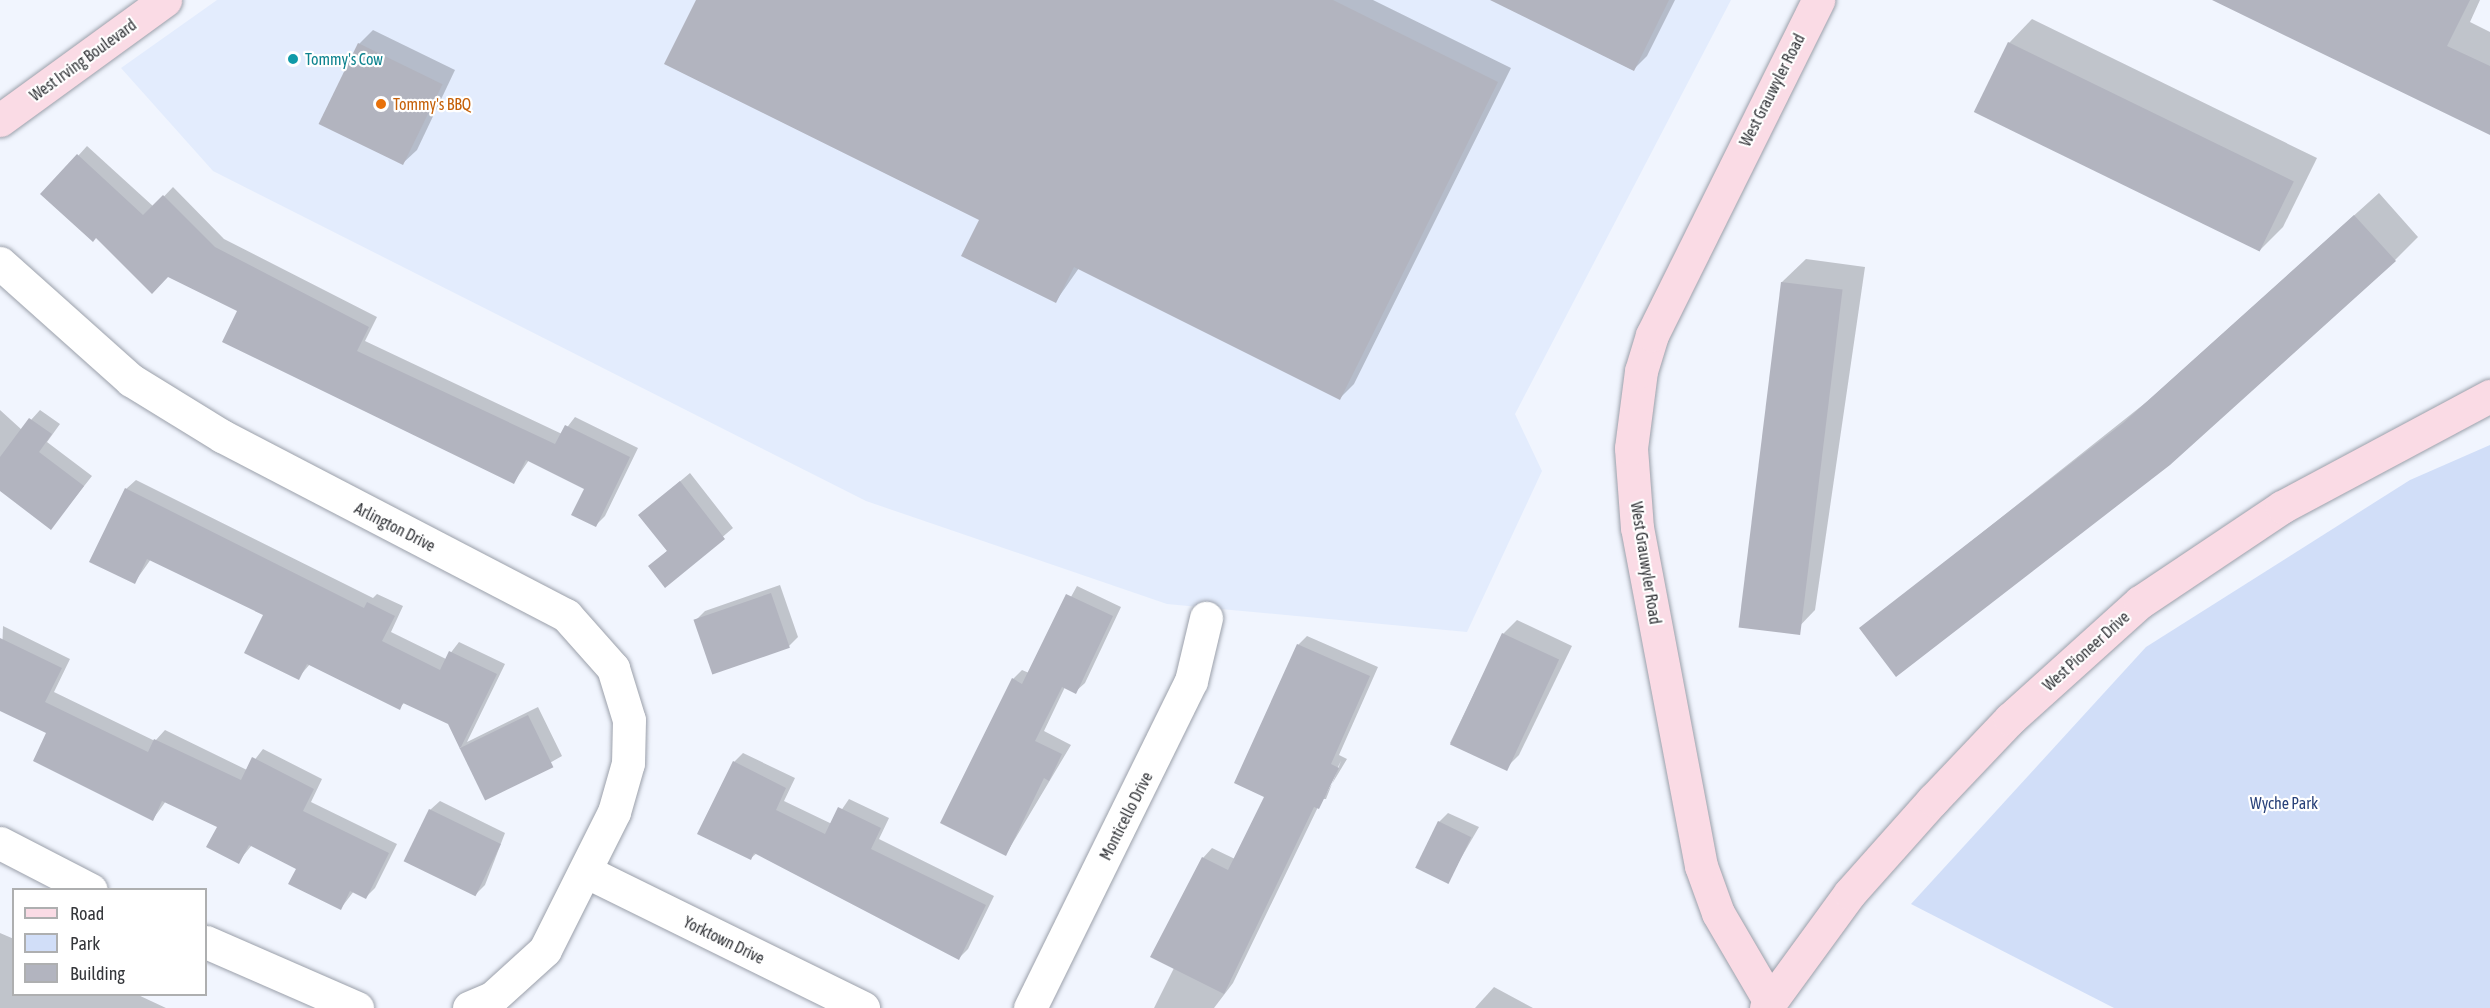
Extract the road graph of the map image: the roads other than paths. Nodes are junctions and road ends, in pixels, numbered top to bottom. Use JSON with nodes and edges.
{"nodes":[{"id":1,"x":165,"y":0,"type":"edge"},
{"id":2,"x":1818,"y":0,"type":"edge"},
{"id":3,"x":0,"y":120,"type":"edge"},
{"id":4,"x":0,"y":263,"type":"edge"},
{"id":5,"x":2490,"y":396,"type":"edge"},
{"id":6,"x":1206,"y":618,"type":"dead end"},
{"id":7,"x":0,"y":843,"type":"edge"},
{"id":8,"x":585,"y":872,"type":"junction"},
{"id":9,"x":87,"y":888,"type":"edge"},
{"id":10,"x":207,"y":942,"type":"edge"},
{"id":11,"x":1768,"y":1005,"type":"edge"},
{"id":12,"x":357,"y":1008,"type":"edge"},
{"id":13,"x":469,"y":1008,"type":"edge"},
{"id":14,"x":863,"y":1008,"type":"edge"},
{"id":15,"x":1030,"y":1008,"type":"edge"}],
"edges":[{"from":1,"to":3,"type":"main road","name":"West Irving Boulevard"},
{"from":2,"to":11,"type":"main road","name":"West Grauwyler Road"},
{"from":4,"to":8,"type":"street","name":"Arlington Drive"},
{"from":5,"to":11,"type":"main road","name":"West Pioneer Drive"},
{"from":6,"to":15,"type":"street","name":"Monticello Drive"},
{"from":7,"to":9,"type":"street"},
{"from":8,"to":13,"type":"street","name":"Arlington Drive"},
{"from":8,"to":14,"type":"street","name":"Yorktown Drive"},
{"from":10,"to":12,"type":"street"}]}
